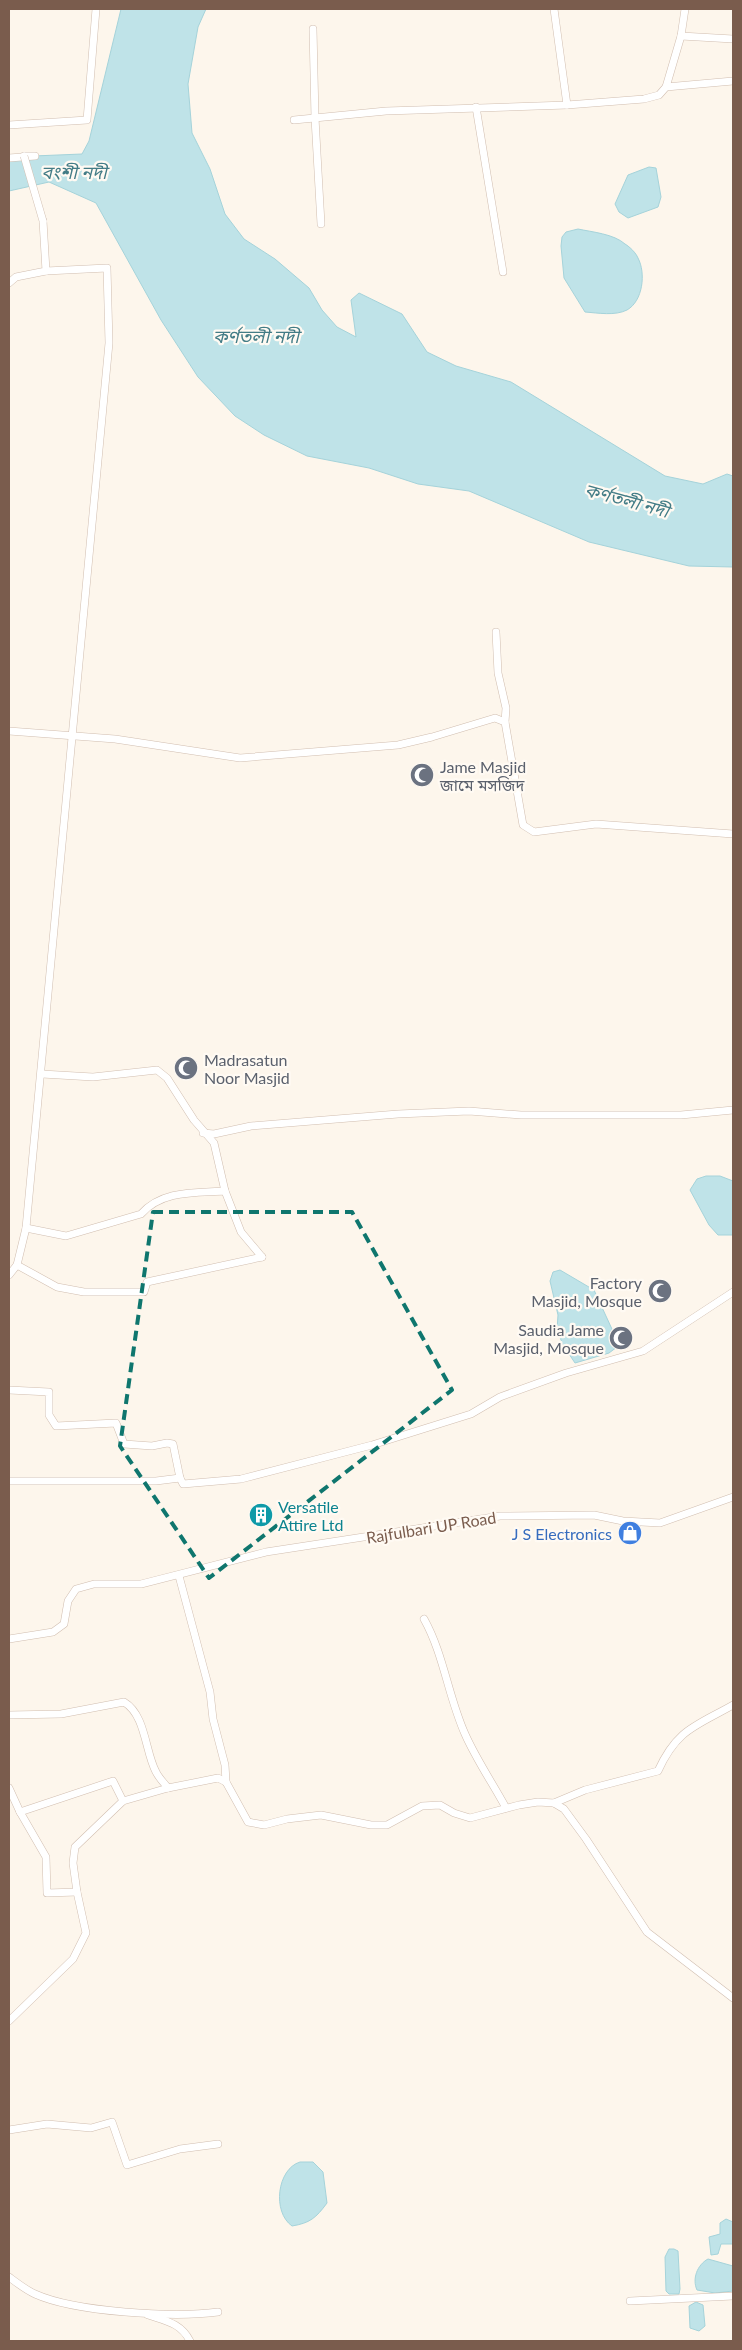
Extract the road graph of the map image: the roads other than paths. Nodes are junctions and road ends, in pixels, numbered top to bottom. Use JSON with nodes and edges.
{"nodes":[{"id":1,"x":96,"y":9,"type":"edge"},
{"id":2,"x":554,"y":9,"type":"edge"},
{"id":3,"x":684,"y":9,"type":"edge"},
{"id":4,"x":313,"y":29,"type":"dead end"},
{"id":5,"x":681,"y":36,"type":"junction"},
{"id":6,"x":733,"y":39,"type":"edge"},
{"id":7,"x":733,"y":80,"type":"edge"},
{"id":8,"x":666,"y":87,"type":"junction"},
{"id":9,"x":567,"y":105,"type":"junction"},
{"id":10,"x":476,"y":107,"type":"junction"},
{"id":11,"x":315,"y":118,"type":"junction"},
{"id":12,"x":294,"y":120,"type":"dead end"},
{"id":13,"x":9,"y":125,"type":"edge"},
{"id":14,"x":9,"y":158,"type":"edge"},
{"id":15,"x":321,"y":224,"type":"dead end"},
{"id":16,"x":46,"y":271,"type":"junction"},
{"id":17,"x":503,"y":272,"type":"dead end"},
{"id":18,"x":9,"y":283,"type":"edge"},
{"id":19,"x":496,"y":632,"type":"dead end"},
{"id":20,"x":505,"y":722,"type":"junction"},
{"id":21,"x":9,"y":731,"type":"edge"},
{"id":22,"x":71,"y":736,"type":"junction"},
{"id":23,"x":733,"y":834,"type":"edge"},
{"id":24,"x":42,"y":1074,"type":"junction"},
{"id":25,"x":733,"y":1110,"type":"edge"},
{"id":26,"x":203,"y":1133,"type":"junction"},
{"id":27,"x":225,"y":1191,"type":"junction"},
{"id":28,"x":26,"y":1228,"type":"junction"},
{"id":29,"x":17,"y":1266,"type":"junction"},
{"id":30,"x":9,"y":1275,"type":"edge"},
{"id":31,"x":733,"y":1292,"type":"edge"},
{"id":32,"x":9,"y":1390,"type":"edge"},
{"id":33,"x":180,"y":1478,"type":"junction"},
{"id":34,"x":9,"y":1481,"type":"edge"},
{"id":35,"x":733,"y":1497,"type":"edge"},
{"id":36,"x":179,"y":1576,"type":"junction"},
{"id":37,"x":424,"y":1618,"type":"dead end"},
{"id":38,"x":9,"y":1639,"type":"edge"},
{"id":39,"x":733,"y":1705,"type":"edge"},
{"id":40,"x":9,"y":1715,"type":"edge"},
{"id":41,"x":226,"y":1782,"type":"junction"},
{"id":42,"x":9,"y":1788,"type":"edge"},
{"id":43,"x":168,"y":1788,"type":"junction"},
{"id":44,"x":123,"y":1801,"type":"junction"},
{"id":45,"x":554,"y":1803,"type":"junction"},
{"id":46,"x":506,"y":1808,"type":"junction"},
{"id":47,"x":20,"y":1812,"type":"junction"},
{"id":48,"x":77,"y":1892,"type":"junction"},
{"id":49,"x":733,"y":1998,"type":"edge"},
{"id":50,"x":9,"y":2021,"type":"edge"},
{"id":51,"x":9,"y":2130,"type":"edge"},
{"id":52,"x":218,"y":2144,"type":"dead end"},
{"id":53,"x":9,"y":2277,"type":"edge"},
{"id":54,"x":733,"y":2296,"type":"edge"},
{"id":55,"x":630,"y":2301,"type":"dead end"},
{"id":56,"x":140,"y":2312,"type":"junction"},
{"id":57,"x":218,"y":2312,"type":"dead end"},
{"id":58,"x":190,"y":2341,"type":"edge"}],
"edges":[{"from":1,"to":13,"type":"street"},
{"from":2,"to":9,"type":"street"},
{"from":3,"to":5,"type":"street"},
{"from":4,"to":11,"type":"street"},
{"from":5,"to":6,"type":"street"},
{"from":5,"to":8,"type":"street"},
{"from":7,"to":8,"type":"street"},
{"from":8,"to":9,"type":"street"},
{"from":9,"to":10,"type":"street"},
{"from":10,"to":11,"type":"street"},
{"from":10,"to":17,"type":"street"},
{"from":11,"to":12,"type":"street"},
{"from":11,"to":15,"type":"street"},
{"from":14,"to":16,"type":"street","bridge":true},
{"from":16,"to":18,"type":"street"},
{"from":16,"to":22,"type":"street"},
{"from":19,"to":20,"type":"street"},
{"from":20,"to":22,"type":"street"},
{"from":20,"to":23,"type":"street"},
{"from":21,"to":22,"type":"street"},
{"from":22,"to":24,"type":"street"},
{"from":24,"to":26,"type":"street"},
{"from":24,"to":28,"type":"street"},
{"from":25,"to":26,"type":"street"},
{"from":26,"to":27,"type":"street"},
{"from":27,"to":28,"type":"street"},
{"from":27,"to":29,"type":"street"},
{"from":28,"to":29,"type":"street"},
{"from":29,"to":30,"type":"street"},
{"from":31,"to":33,"type":"street"},
{"from":32,"to":33,"type":"street"},
{"from":33,"to":34,"type":"street"},
{"from":35,"to":36,"type":"street","name":"Rajfulbari UP Road"},
{"from":36,"to":38,"type":"street","name":"Rajfulbari UP Road"},
{"from":36,"to":41,"type":"street"},
{"from":37,"to":46,"type":"street"},
{"from":39,"to":45,"type":"street"},
{"from":40,"to":43,"type":"street"},
{"from":41,"to":43,"type":"street"},
{"from":41,"to":46,"type":"street"},
{"from":42,"to":47,"type":"street"},
{"from":43,"to":44,"type":"street"},
{"from":44,"to":47,"type":"street"},
{"from":44,"to":48,"type":"street"},
{"from":45,"to":46,"type":"street"},
{"from":45,"to":49,"type":"street"},
{"from":47,"to":48,"type":"street"},
{"from":48,"to":50,"type":"street"},
{"from":51,"to":52,"type":"street"},
{"from":53,"to":56,"type":"street"},
{"from":54,"to":55,"type":"street"},
{"from":56,"to":57,"type":"street"},
{"from":56,"to":58,"type":"street"}]}
